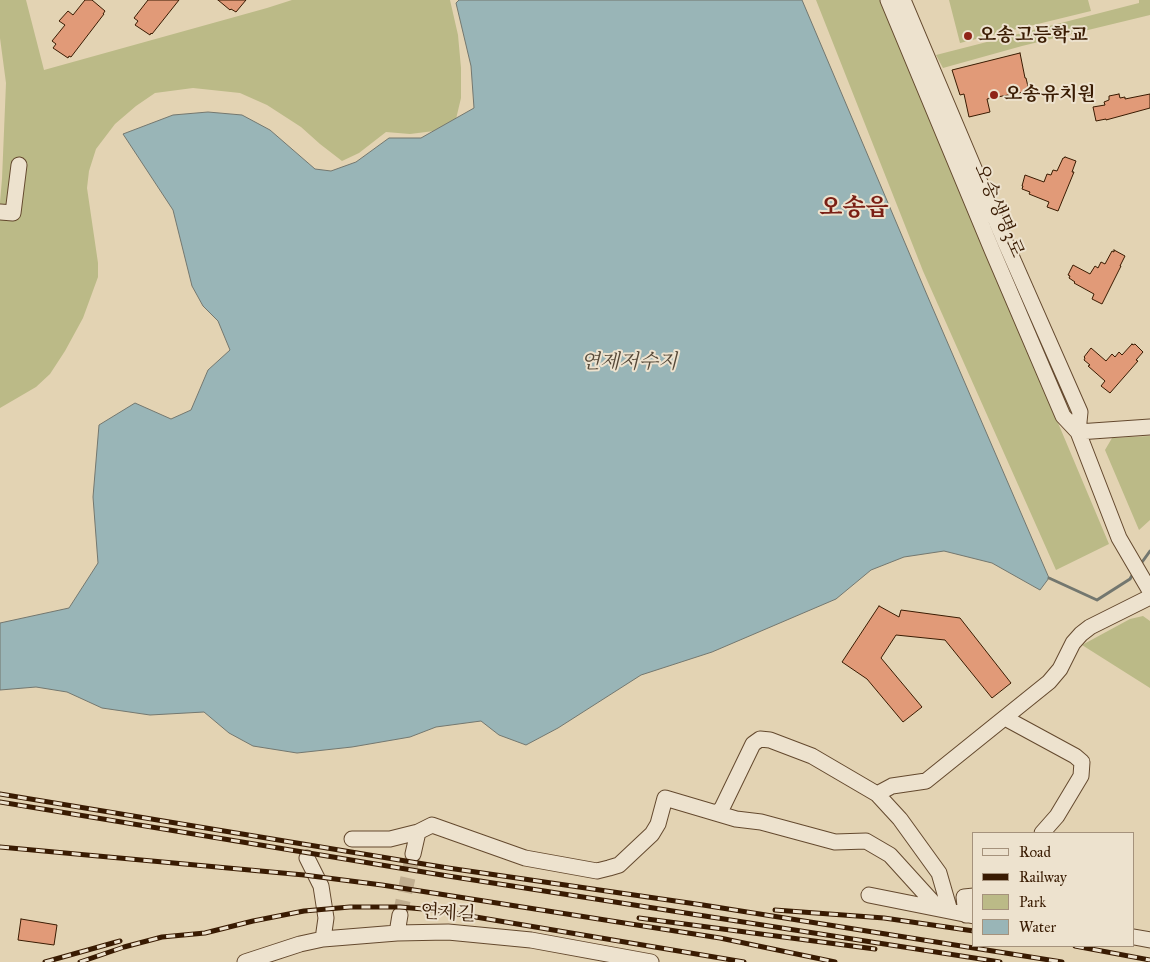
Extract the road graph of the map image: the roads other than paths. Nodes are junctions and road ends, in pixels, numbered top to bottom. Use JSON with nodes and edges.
{"nodes":[{"id":1,"x":888,"y":0,"type":"edge"},
{"id":2,"x":903,"y":0,"type":"edge"},
{"id":3,"x":19,"y":165,"type":"dead end"},
{"id":4,"x":0,"y":212,"type":"edge"},
{"id":5,"x":1150,"y":427,"type":"edge"},
{"id":6,"x":1078,"y":432,"type":"junction"},
{"id":7,"x":1149,"y":592,"type":"edge"},
{"id":8,"x":1005,"y":718,"type":"junction"},
{"id":9,"x":877,"y":794,"type":"junction"},
{"id":10,"x":717,"y":813,"type":"junction"},
{"id":11,"x":418,"y":832,"type":"junction"},
{"id":12,"x":1043,"y":832,"type":"edge"},
{"id":13,"x":352,"y":839,"type":"dead end"},
{"id":14,"x":413,"y":854,"type":"tunnel mouth"},
{"id":15,"x":307,"y":858,"type":"dead end"},
{"id":16,"x":869,"y":895,"type":"dead end"},
{"id":17,"x":972,"y":896,"type":"edge"},
{"id":18,"x":944,"y":910,"type":"junction"},
{"id":19,"x":400,"y":915,"type":"tunnel mouth"},
{"id":20,"x":970,"y":916,"type":"edge"},
{"id":21,"x":397,"y":932,"type":"junction"},
{"id":22,"x":1135,"y":938,"type":"edge"},
{"id":23,"x":323,"y":940,"type":"junction"},
{"id":24,"x":1150,"y":940,"type":"edge"},
{"id":25,"x":245,"y":962,"type":"edge"},
{"id":26,"x":651,"y":962,"type":"edge"}],
"edges":[{"from":1,"to":6,"type":"street","name":"오송생명3로"},
{"from":2,"to":6,"type":"street","name":"오송생명3로"},
{"from":3,"to":4,"type":"street"},
{"from":5,"to":6,"type":"street"},
{"from":6,"to":7,"type":"street","name":"오송생명3로"},
{"from":7,"to":8,"type":"street"},
{"from":8,"to":9,"type":"street"},
{"from":8,"to":12,"type":"street"},
{"from":9,"to":10,"type":"street"},
{"from":9,"to":18,"type":"street"},
{"from":10,"to":11,"type":"street"},
{"from":10,"to":18,"type":"street"},
{"from":11,"to":13,"type":"street"},
{"from":11,"to":14,"type":"street"},
{"from":15,"to":23,"type":"street"},
{"from":16,"to":18,"type":"street"},
{"from":17,"to":20,"type":"street"},
{"from":18,"to":20,"type":"street"},
{"from":19,"to":21,"type":"street"},
{"from":21,"to":23,"type":"street","name":"연제길"},
{"from":21,"to":26,"type":"street","name":"연제길"},
{"from":22,"to":24,"type":"street"},
{"from":23,"to":25,"type":"street","name":"연제길"}]}
